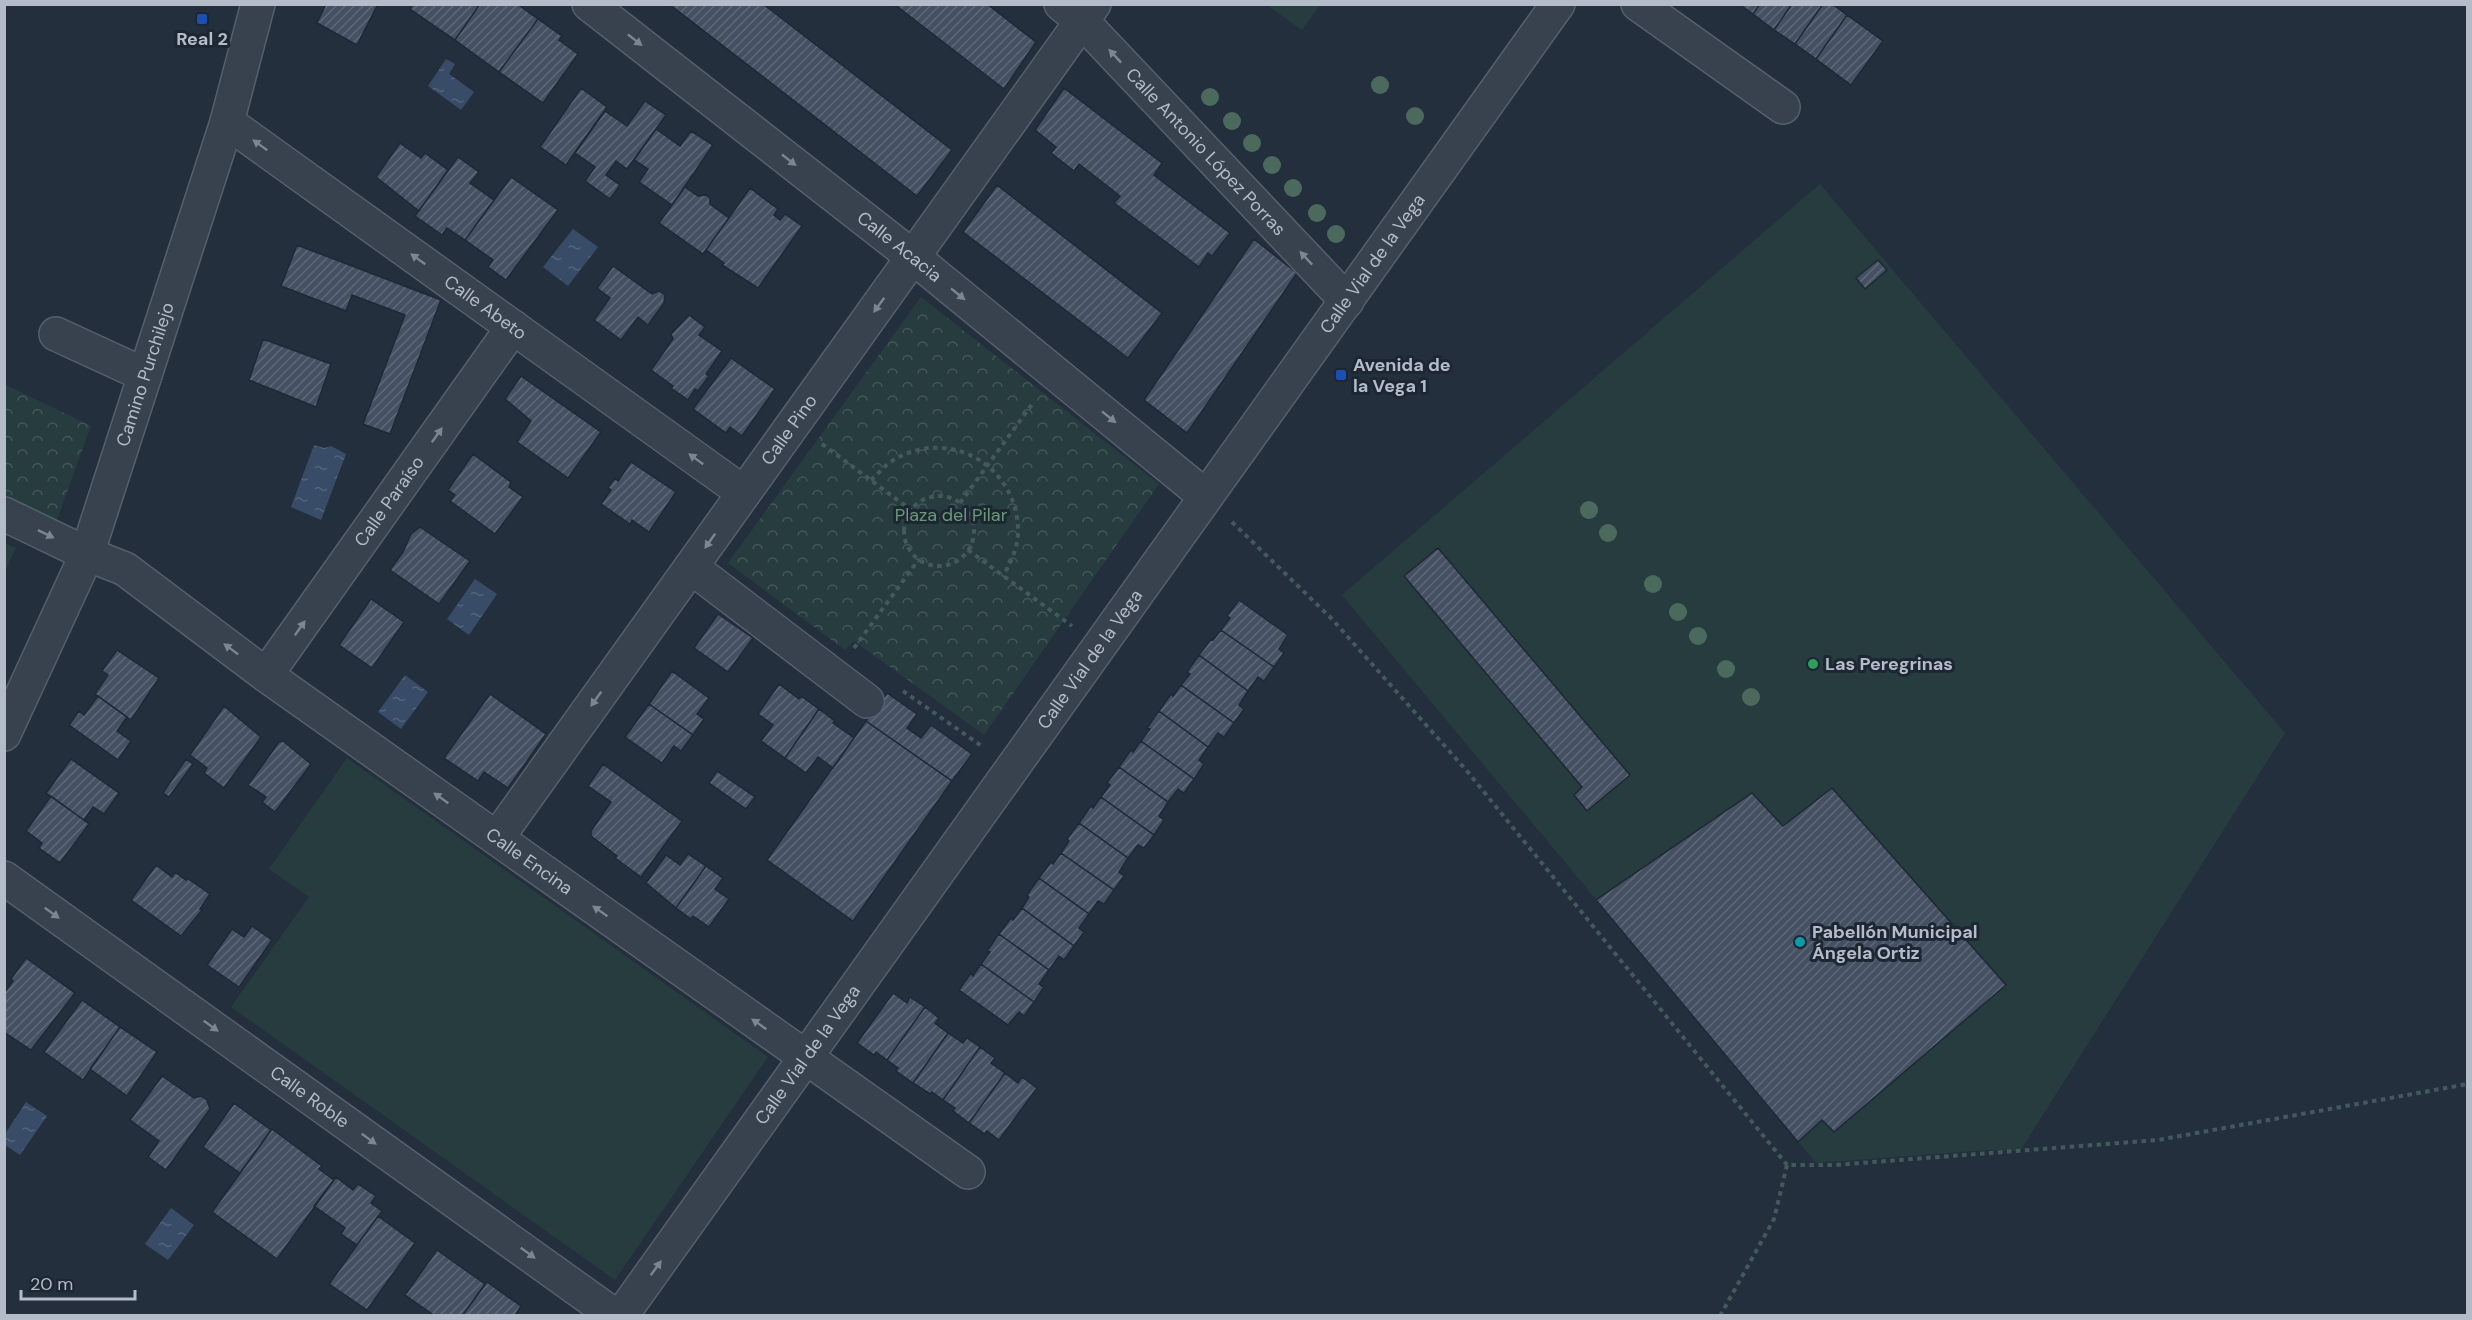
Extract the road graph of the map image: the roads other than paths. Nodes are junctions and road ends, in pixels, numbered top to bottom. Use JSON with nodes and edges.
{"nodes":[{"id":1,"x":258,"y":4,"type":"edge"},
{"id":2,"x":588,"y":4,"type":"edge"},
{"id":3,"x":1558,"y":4,"type":"edge"},
{"id":4,"x":1638,"y":4,"type":"edge"},
{"id":5,"x":1079,"y":10,"type":"edge"},
{"id":6,"x":1783,"y":107,"type":"dead end"},
{"id":7,"x":227,"y":122,"type":"junction"},
{"id":8,"x":913,"y":257,"type":"junction"},
{"id":9,"x":1347,"y":301,"type":"junction"},
{"id":10,"x":513,"y":327,"type":"junction"},
{"id":11,"x":56,"y":334,"type":"dead end"},
{"id":12,"x":145,"y":375,"type":"junction"},
{"id":13,"x":744,"y":493,"type":"junction"},
{"id":14,"x":1205,"y":496,"type":"junction"},
{"id":15,"x":4,"y":514,"type":"edge"},
{"id":16,"x":87,"y":554,"type":"junction"},
{"id":17,"x":691,"y":567,"type":"junction"},
{"id":18,"x":266,"y":675,"type":"junction"},
{"id":19,"x":867,"y":701,"type":"road end"},
{"id":20,"x":4,"y":734,"type":"edge"},
{"id":21,"x":497,"y":838,"type":"junction"},
{"id":22,"x":4,"y":879,"type":"edge"},
{"id":23,"x":807,"y":1058,"type":"junction"},
{"id":24,"x":968,"y":1172,"type":"dead end"},
{"id":25,"x":615,"y":1316,"type":"edge"},
{"id":26,"x":621,"y":1316,"type":"edge"}],
"edges":[{"from":1,"to":7,"type":"street","name":"Camino Purchilejo"},
{"from":2,"to":8,"type":"street","name":"Calle Acacia","one_way":true},
{"from":3,"to":9,"type":"street","name":"Calle Vial de la Vega"},
{"from":4,"to":6,"type":"street"},
{"from":5,"to":8,"type":"street","name":"Calle Pino"},
{"from":9,"to":5,"type":"street","name":"Calle Antonio López Porras","one_way":true},
{"from":10,"to":7,"type":"street","name":"Calle Abeto","one_way":true},
{"from":7,"to":12,"type":"street","name":"Camino Purchilejo"},
{"from":8,"to":13,"type":"street","name":"Calle Pino","one_way":true},
{"from":8,"to":14,"type":"street","name":"Calle Acacia","one_way":true},
{"from":9,"to":14,"type":"street","name":"Calle Vial de la Vega"},
{"from":13,"to":10,"type":"street","name":"Calle Abeto","one_way":true},
{"from":18,"to":10,"type":"street","name":"Calle Paraíso","one_way":true},
{"from":11,"to":12,"type":"street"},
{"from":12,"to":16,"type":"street","name":"Camino Purchilejo"},
{"from":13,"to":17,"type":"street","name":"Calle Pino","one_way":true},
{"from":14,"to":23,"type":"street","name":"Calle Vial de la Vega"},
{"from":15,"to":16,"type":"street","name":"Calle Encina","one_way":true},
{"from":18,"to":16,"type":"street","name":"Calle Encina","one_way":true},
{"from":16,"to":20,"type":"street","name":"Camino Purchilejo"},
{"from":17,"to":19,"type":"street"},
{"from":17,"to":21,"type":"street","name":"Calle Pino","one_way":true},
{"from":21,"to":18,"type":"street","name":"Calle Encina","one_way":true},
{"from":23,"to":21,"type":"street","name":"Calle Encina","one_way":true},
{"from":22,"to":25,"type":"street","name":"Calle Roble","one_way":true},
{"from":23,"to":24,"type":"street","name":"Calle Encina"},
{"from":26,"to":23,"type":"street","name":"Calle Vial de la Vega","one_way":true}]}
